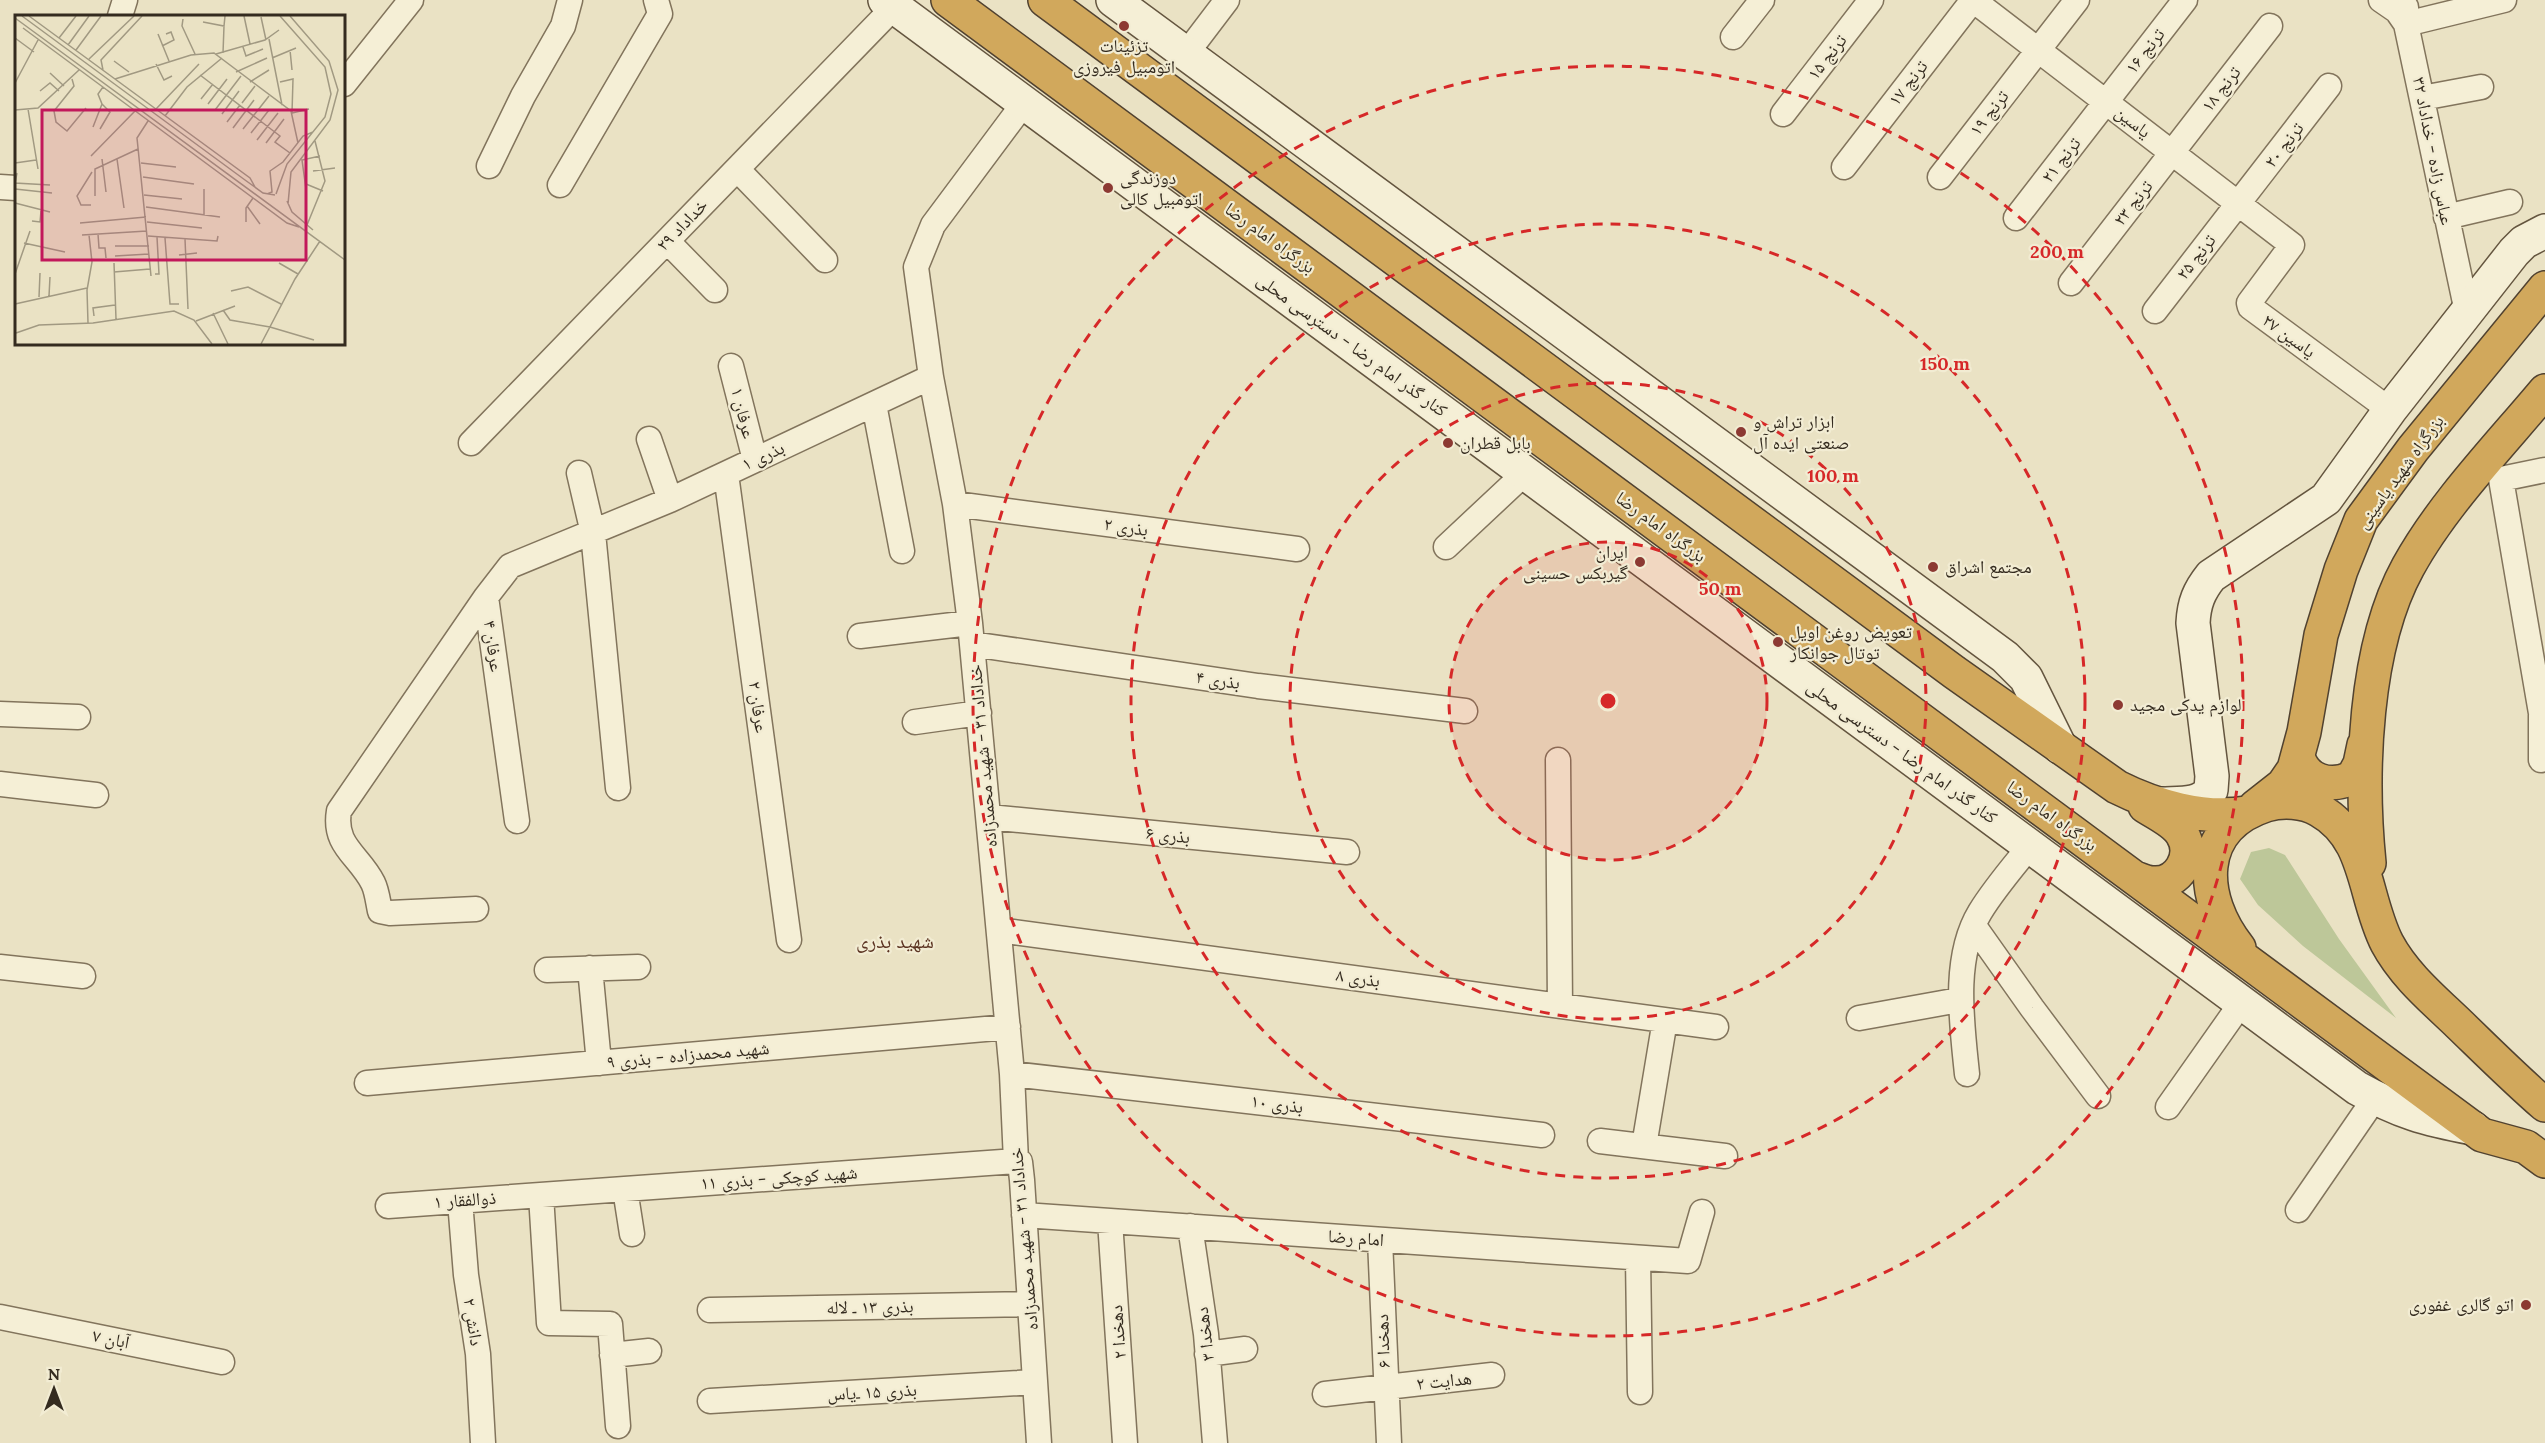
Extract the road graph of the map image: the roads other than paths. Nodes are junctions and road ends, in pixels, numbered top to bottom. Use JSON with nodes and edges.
{"nodes":[{"id":1,"x":124,"y":0,"type":"edge"},
{"id":2,"x":411,"y":0,"type":"edge"},
{"id":3,"x":570,"y":0,"type":"edge"},
{"id":4,"x":656,"y":0,"type":"edge"},
{"id":5,"x":948,"y":0,"type":"edge"},
{"id":6,"x":1045,"y":0,"type":"edge"},
{"id":7,"x":1113,"y":0,"type":"edge"},
{"id":8,"x":1227,"y":0,"type":"edge"},
{"id":9,"x":1762,"y":0,"type":"edge"},
{"id":10,"x":1871,"y":0,"type":"edge"},
{"id":11,"x":1973,"y":0,"type":"edge"},
{"id":12,"x":2077,"y":0,"type":"edge"},
{"id":13,"x":2185,"y":0,"type":"edge"},
{"id":14,"x":2380,"y":0,"type":"edge"},
{"id":15,"x":2407,"y":0,"type":"edge"},
{"id":16,"x":2504,"y":0,"type":"edge"},
{"id":17,"x":890,"y":3,"type":"edge"},
{"id":18,"x":120,"y":15,"type":"edge"},
{"id":19,"x":2406,"y":24,"type":"junction"},
{"id":20,"x":2270,"y":26,"type":"dead end"},
{"id":21,"x":1733,"y":37,"type":"dead end"},
{"id":22,"x":2038,"y":50,"type":"junction"},
{"id":23,"x":1186,"y":54,"type":"junction"},
{"id":24,"x":1044,"y":71,"type":"junction"},
{"id":25,"x":345,"y":83,"type":"edge"},
{"id":26,"x":2329,"y":86,"type":"dead end"},
{"id":27,"x":2481,"y":87,"type":"dead end"},
{"id":28,"x":2422,"y":98,"type":"junction"},
{"id":29,"x":2106,"y":102,"type":"junction"},
{"id":30,"x":1024,"y":103,"type":"junction"},
{"id":31,"x":1783,"y":114,"type":"dead end"},
{"id":32,"x":2172,"y":153,"type":"junction"},
{"id":33,"x":489,"y":166,"type":"dead end"},
{"id":34,"x":1844,"y":167,"type":"dead end"},
{"id":35,"x":737,"y":169,"type":"junction"},
{"id":36,"x":1940,"y":177,"type":"dead end"},
{"id":37,"x":560,"y":185,"type":"dead end"},
{"id":38,"x":0,"y":187,"type":"edge"},
{"id":39,"x":15,"y":188,"type":"edge"},
{"id":40,"x":2510,"y":202,"type":"dead end"},
{"id":41,"x":2238,"y":203,"type":"junction"},
{"id":42,"x":2446,"y":217,"type":"junction"},
{"id":43,"x":2016,"y":218,"type":"dead end"},
{"id":44,"x":2545,"y":231,"type":"edge"},
{"id":45,"x":667,"y":241,"type":"junction"},
{"id":46,"x":2292,"y":244,"type":"joint"},
{"id":47,"x":825,"y":260,"type":"dead end"},
{"id":48,"x":1318,"y":273,"type":"junction"},
{"id":49,"x":2071,"y":283,"type":"dead end"},
{"id":50,"x":2545,"y":288,"type":"edge"},
{"id":51,"x":715,"y":290,"type":"dead end"},
{"id":52,"x":2154,"y":311,"type":"dead end"},
{"id":53,"x":2467,"y":312,"type":"junction"},
{"id":54,"x":1375,"y":362,"type":"junction"},
{"id":55,"x":731,"y":366,"type":"dead end"},
{"id":56,"x":932,"y":377,"type":"junction"},
{"id":57,"x":1570,"y":388,"type":"junction"},
{"id":58,"x":2545,"y":391,"type":"edge"},
{"id":59,"x":874,"y":404,"type":"junction"},
{"id":60,"x":2390,"y":410,"type":"junction"},
{"id":61,"x":1705,"y":436,"type":"junction"},
{"id":62,"x":649,"y":439,"type":"dead end"},
{"id":63,"x":471,"y":443,"type":"dead end"},
{"id":64,"x":755,"y":460,"type":"junction"},
{"id":65,"x":2545,"y":470,"type":"edge"},
{"id":66,"x":579,"y":473,"type":"dead end"},
{"id":67,"x":1525,"y":473,"type":"junction"},
{"id":68,"x":726,"y":474,"type":"junction"},
{"id":69,"x":2326,"y":499,"type":"junction"},
{"id":70,"x":670,"y":500,"type":"junction"},
{"id":71,"x":955,"y":504,"type":"junction"},
{"id":72,"x":2361,"y":520,"type":"junction"},
{"id":73,"x":593,"y":533,"type":"junction"},
{"id":74,"x":1446,"y":547,"type":"dead end"},
{"id":75,"x":1297,"y":549,"type":"dead end"},
{"id":76,"x":902,"y":551,"type":"dead end"},
{"id":77,"x":486,"y":597,"type":"junction"},
{"id":78,"x":1731,"y":625,"type":"junction"},
{"id":79,"x":971,"y":634,"type":"junction"},
{"id":80,"x":860,"y":636,"type":"dead end"},
{"id":81,"x":1823,"y":647,"type":"junction"},
{"id":82,"x":1465,"y":711,"type":"dead end"},
{"id":83,"x":979,"y":713,"type":"junction"},
{"id":84,"x":2543,"y":713,"type":"edge"},
{"id":85,"x":0,"y":714,"type":"edge"},
{"id":86,"x":78,"y":717,"type":"dead end"},
{"id":87,"x":915,"y":722,"type":"dead end"},
{"id":88,"x":2366,"y":734,"type":"junction"},
{"id":89,"x":2060,"y":747,"type":"junction"},
{"id":90,"x":2298,"y":756,"type":"junction"},
{"id":91,"x":1558,"y":760,"type":"dead end"},
{"id":92,"x":2541,"y":760,"type":"dead end"},
{"id":93,"x":0,"y":784,"type":"edge"},
{"id":94,"x":2117,"y":787,"type":"junction"},
{"id":95,"x":618,"y":788,"type":"dead end"},
{"id":96,"x":96,"y":795,"type":"dead end"},
{"id":97,"x":2160,"y":804,"type":"junction"},
{"id":98,"x":2249,"y":811,"type":"junction"},
{"id":99,"x":989,"y":817,"type":"junction"},
{"id":100,"x":517,"y":821,"type":"dead end"},
{"id":101,"x":2030,"y":846,"type":"junction"},
{"id":102,"x":1347,"y":852,"type":"dead end"},
{"id":103,"x":2135,"y":878,"type":"junction"},
{"id":104,"x":2373,"y":906,"type":"junction"},
{"id":105,"x":476,"y":909,"type":"dead end"},
{"id":106,"x":1974,"y":926,"type":"junction"},
{"id":107,"x":999,"y":930,"type":"junction"},
{"id":108,"x":789,"y":940,"type":"dead end"},
{"id":109,"x":2253,"y":965,"type":"junction"},
{"id":110,"x":638,"y":967,"type":"dead end"},
{"id":111,"x":0,"y":968,"type":"edge"},
{"id":112,"x":590,"y":968,"type":"junction"},
{"id":113,"x":547,"y":970,"type":"dead end"},
{"id":114,"x":83,"y":976,"type":"dead end"},
{"id":115,"x":1959,"y":1000,"type":"junction"},
{"id":116,"x":2242,"y":1002,"type":"junction"},
{"id":117,"x":1560,"y":1006,"type":"junction"},
{"id":118,"x":1859,"y":1018,"type":"dead end"},
{"id":119,"x":1665,"y":1020,"type":"junction"},
{"id":120,"x":1008,"y":1027,"type":"junction"},
{"id":121,"x":1716,"y":1027,"type":"dead end"},
{"id":122,"x":599,"y":1063,"type":"junction"},
{"id":123,"x":1012,"y":1074,"type":"junction"},
{"id":124,"x":1967,"y":1074,"type":"dead end"},
{"id":125,"x":367,"y":1083,"type":"dead end"},
{"id":126,"x":2098,"y":1096,"type":"dead end"},
{"id":127,"x":2535,"y":1096,"type":"edge"},
{"id":128,"x":2375,"y":1098,"type":"junction"},
{"id":129,"x":2168,"y":1107,"type":"dead end"},
{"id":130,"x":2473,"y":1128,"type":"junction"},
{"id":131,"x":1542,"y":1135,"type":"dead end"},
{"id":132,"x":1600,"y":1141,"type":"dead end"},
{"id":133,"x":1644,"y":1146,"type":"junction"},
{"id":134,"x":2535,"y":1154,"type":"edge"},
{"id":135,"x":1725,"y":1156,"type":"dead end"},
{"id":136,"x":1016,"y":1161,"type":"junction"},
{"id":137,"x":625,"y":1189,"type":"junction"},
{"id":138,"x":541,"y":1195,"type":"junction"},
{"id":139,"x":460,"y":1201,"type":"junction"},
{"id":140,"x":388,"y":1206,"type":"dead end"},
{"id":141,"x":2298,"y":1210,"type":"dead end"},
{"id":142,"x":1702,"y":1212,"type":"dead end"},
{"id":143,"x":1024,"y":1215,"type":"junction"},
{"id":144,"x":1110,"y":1221,"type":"junction"},
{"id":145,"x":1190,"y":1226,"type":"junction"},
{"id":146,"x":632,"y":1234,"type":"dead end"},
{"id":147,"x":1380,"y":1240,"type":"junction"},
{"id":148,"x":1638,"y":1258,"type":"junction"},
{"id":149,"x":1030,"y":1304,"type":"junction"},
{"id":150,"x":710,"y":1310,"type":"dead end"},
{"id":151,"x":0,"y":1317,"type":"edge"},
{"id":152,"x":1245,"y":1349,"type":"dead end"},
{"id":153,"x":649,"y":1351,"type":"dead end"},
{"id":154,"x":1208,"y":1354,"type":"junction"},
{"id":155,"x":612,"y":1355,"type":"junction"},
{"id":156,"x":222,"y":1362,"type":"dead end"},
{"id":157,"x":1492,"y":1375,"type":"dead end"},
{"id":158,"x":1035,"y":1382,"type":"junction"},
{"id":159,"x":1385,"y":1387,"type":"junction"},
{"id":160,"x":1640,"y":1392,"type":"dead end"},
{"id":161,"x":1325,"y":1394,"type":"dead end"},
{"id":162,"x":710,"y":1401,"type":"dead end"},
{"id":163,"x":618,"y":1426,"type":"dead end"},
{"id":164,"x":483,"y":1443,"type":"edge"},
{"id":165,"x":1035,"y":1443,"type":"edge"},
{"id":166,"x":1125,"y":1443,"type":"edge"},
{"id":167,"x":1215,"y":1443,"type":"edge"},
{"id":168,"x":1389,"y":1443,"type":"edge"}],
"edges":[{"from":1,"to":18,"type":"street"},
{"from":2,"to":25,"type":"street"},
{"from":3,"to":33,"type":"street"},
{"from":4,"to":37,"type":"street"},
{"from":5,"to":24,"type":"highway","name":"بزرگراه امام رضا"},
{"from":6,"to":57,"type":"highway"},
{"from":7,"to":23,"type":"main road"},
{"from":8,"to":23,"type":"street"},
{"from":9,"to":21,"type":"street"},
{"from":10,"to":31,"type":"street","name":"ترنج ۱۵"},
{"from":11,"to":22,"type":"street","name":"یاسین"},
{"from":11,"to":34,"type":"street","name":"ترنج ۱۷"},
{"from":12,"to":22,"type":"street","name":"ترنج ۱۹"},
{"from":13,"to":29,"type":"street","name":"ترنج ۱۶"},
{"from":14,"to":19,"type":"street"},
{"from":15,"to":19,"type":"street","name":"عباس زاده - خداداد ۳۲"},
{"from":16,"to":19,"type":"street"},
{"from":17,"to":30,"type":"main road","name":"کنار گذر امام رضا - دسترسی محلی"},
{"from":17,"to":35,"type":"street","name":"خداداد ۲۹"},
{"from":19,"to":28,"type":"street","name":"عباس زاده - خداداد ۳۲"},
{"from":20,"to":32,"type":"street","name":"ترنج ۱۸"},
{"from":22,"to":29,"type":"street","name":"یاسین"},
{"from":22,"to":36,"type":"street","name":"ترنج ۱۹"},
{"from":23,"to":61,"type":"main road"},
{"from":24,"to":30,"type":"main road"},
{"from":24,"to":48,"type":"highway","name":"بزرگراه امام رضا"},
{"from":26,"to":41,"type":"street","name":"ترنج ۲۰"},
{"from":27,"to":28,"type":"street"},
{"from":28,"to":42,"type":"street","name":"عباس زاده - خداداد ۳۲"},
{"from":29,"to":32,"type":"street","name":"یاسین"},
{"from":29,"to":43,"type":"street","name":"ترنج ۲۱"},
{"from":30,"to":54,"type":"main road","name":"کنار گذر امام رضا - دسترسی محلی"},
{"from":30,"to":56,"type":"street","name":"خداداد ۳۱ - شهید محمدزاده"},
{"from":32,"to":41,"type":"street","name":"یاسین"},
{"from":32,"to":49,"type":"street","name":"ترنج ۲۳"},
{"from":35,"to":45,"type":"street","name":"خداداد ۲۹"},
{"from":35,"to":47,"type":"street"},
{"from":38,"to":39,"type":"street"},
{"from":40,"to":42,"type":"street"},
{"from":41,"to":46,"type":"street","name":"یاسین"},
{"from":41,"to":52,"type":"street","name":"ترنج ۲۵"},
{"from":42,"to":53,"type":"street","name":"عباس زاده - خداداد ۳۲"},
{"from":44,"to":53,"type":"main road"},
{"from":45,"to":51,"type":"street"},
{"from":45,"to":63,"type":"street","name":"خداداد ۲۹"},
{"from":46,"to":60,"type":"street","name":"یاسین ۲۷"},
{"from":48,"to":54,"type":"main road"},
{"from":48,"to":81,"type":"highway","name":"بزرگراه امام رضا"},
{"from":50,"to":72,"type":"highway","name":"بزرگراه شهید یاسینی"},
{"from":53,"to":60,"type":"main road"},
{"from":54,"to":67,"type":"main road","name":"کنار گذر امام رضا - دسترسی محلی"},
{"from":55,"to":64,"type":"street","name":"عرفان ۱"},
{"from":56,"to":59,"type":"street","name":"بذری ۱"},
{"from":56,"to":71,"type":"street","name":"خداداد ۳۱ - شهید محمدزاده"},
{"from":57,"to":61,"type":"main road"},
{"from":57,"to":89,"type":"highway"},
{"from":58,"to":88,"type":"highway"},
{"from":59,"to":64,"type":"street","name":"بذری ۱"},
{"from":59,"to":76,"type":"street"},
{"from":60,"to":69,"type":"main road"},
{"from":61,"to":89,"type":"main road"},
{"from":62,"to":70,"type":"street"},
{"from":64,"to":68,"type":"street","name":"بذری ۱"},
{"from":65,"to":84,"type":"street"},
{"from":66,"to":73,"type":"street"},
{"from":67,"to":74,"type":"street"},
{"from":67,"to":78,"type":"main road","name":"کنار گذر امام رضا - دسترسی محلی"},
{"from":68,"to":70,"type":"street","name":"بذری ۱"},
{"from":68,"to":108,"type":"street","name":"عرفان ۲"},
{"from":69,"to":72,"type":"main road"},
{"from":69,"to":97,"type":"main road"},
{"from":70,"to":73,"type":"street","name":"بذری ۱"},
{"from":71,"to":75,"type":"street","name":"بذری ۲"},
{"from":71,"to":79,"type":"street","name":"خداداد ۳۱ - شهید محمدزاده"},
{"from":72,"to":90,"type":"highway","name":"بزرگراه شهید یاسینی"},
{"from":73,"to":77,"type":"street","name":"عرفان ۴"},
{"from":73,"to":95,"type":"street"},
{"from":77,"to":100,"type":"street","name":"عرفان ۴"},
{"from":77,"to":105,"type":"street"},
{"from":78,"to":81,"type":"main road"},
{"from":78,"to":101,"type":"main road","name":"کنار گذر امام رضا - دسترسی محلی"},
{"from":79,"to":80,"type":"street","name":"بذری ۴"},
{"from":79,"to":82,"type":"street","name":"بذری ۴"},
{"from":79,"to":83,"type":"street","name":"خداداد ۳۱ - شهید محمدزاده"},
{"from":81,"to":103,"type":"highway","name":"بزرگراه امام رضا"},
{"from":83,"to":87,"type":"street"},
{"from":83,"to":99,"type":"street","name":"خداداد ۳۱ - شهید محمدزاده"},
{"from":84,"to":92,"type":"street"},
{"from":85,"to":86,"type":"street"},
{"from":88,"to":90,"type":"highway"},
{"from":88,"to":104,"type":"highway"},
{"from":89,"to":94,"type":"highway"},
{"from":90,"to":98,"type":"highway","name":"بزرگراه شهید یاسینی"},
{"from":91,"to":117,"type":"street"},
{"from":93,"to":96,"type":"street"},
{"from":94,"to":97,"type":"highway"},
{"from":94,"to":103,"type":"highway"},
{"from":97,"to":98,"type":"highway"},
{"from":98,"to":104,"type":"highway"},
{"from":98,"to":109,"type":"highway","name":"بزرگراه شهید یاسینی"},
{"from":99,"to":102,"type":"street","name":"بذری ۶"},
{"from":99,"to":107,"type":"street","name":"خداداد ۳۱ - شهید محمدزاده"},
{"from":101,"to":106,"type":"street"},
{"from":101,"to":116,"type":"main road","name":"کنار گذر امام رضا - دسترسی محلی"},
{"from":103,"to":109,"type":"highway","name":"بزرگراه امام رضا"},
{"from":104,"to":127,"type":"highway"},
{"from":106,"to":115,"type":"street"},
{"from":106,"to":126,"type":"street"},
{"from":107,"to":117,"type":"street","name":"بذری ۸"},
{"from":107,"to":120,"type":"street","name":"خداداد ۳۱ - شهید محمدزاده"},
{"from":109,"to":130,"type":"highway","name":"بزرگراه امام رضا"},
{"from":110,"to":112,"type":"street"},
{"from":111,"to":114,"type":"street"},
{"from":112,"to":113,"type":"street"},
{"from":112,"to":122,"type":"street"},
{"from":115,"to":118,"type":"street"},
{"from":115,"to":124,"type":"street"},
{"from":116,"to":128,"type":"main road","name":"کنار گذر امام رضا - دسترسی محلی"},
{"from":116,"to":129,"type":"street"},
{"from":117,"to":119,"type":"street","name":"بذری ۸"},
{"from":119,"to":121,"type":"street","name":"بذری ۸"},
{"from":119,"to":133,"type":"street"},
{"from":120,"to":122,"type":"street","name":"شهید محمدزاده - بذری ۹"},
{"from":120,"to":123,"type":"street","name":"خداداد ۳۱ - شهید محمدزاده"},
{"from":122,"to":125,"type":"street","name":"شهید محمدزاده - بذری ۹"},
{"from":123,"to":131,"type":"street","name":"بذری ۱۰"},
{"from":123,"to":136,"type":"street","name":"خداداد ۳۱ - شهید محمدزاده"},
{"from":128,"to":130,"type":"main road","name":"کنار گذر امام رضا - دسترسی محلی"},
{"from":128,"to":141,"type":"street"},
{"from":130,"to":134,"type":"highway","name":"بزرگراه امام رضا"},
{"from":132,"to":133,"type":"street"},
{"from":133,"to":135,"type":"street"},
{"from":136,"to":137,"type":"street","name":"شهید کوچکی - بذری ۱۱"},
{"from":136,"to":143,"type":"street","name":"خداداد ۳۱ - شهید محمدزاده"},
{"from":137,"to":138,"type":"street","name":"شهید کوچکی - بذری ۱۱"},
{"from":137,"to":146,"type":"street"},
{"from":138,"to":139,"type":"street","name":"ذوالفقار ۱"},
{"from":138,"to":155,"type":"street"},
{"from":139,"to":140,"type":"street","name":"ذوالفقار ۱"},
{"from":139,"to":164,"type":"street","name":"دانش ۲"},
{"from":142,"to":148,"type":"street","name":"امام رضا"},
{"from":143,"to":144,"type":"street","name":"امام رضا"},
{"from":143,"to":149,"type":"street","name":"خداداد ۳۱ - شهید محمدزاده"},
{"from":144,"to":145,"type":"street","name":"امام رضا"},
{"from":144,"to":166,"type":"street","name":"دهخدا ۲"},
{"from":145,"to":147,"type":"street","name":"امام رضا"},
{"from":145,"to":154,"type":"street","name":"دهخدا ۳"},
{"from":147,"to":148,"type":"street","name":"امام رضا"},
{"from":147,"to":159,"type":"street","name":"دهخدا ۶"},
{"from":148,"to":160,"type":"street"},
{"from":149,"to":150,"type":"street","name":"بذری ۱۳ ـ لاله"},
{"from":149,"to":158,"type":"street","name":"خداداد ۳۱ - شهید محمدزاده"},
{"from":151,"to":156,"type":"street","name":"آبان ۷"},
{"from":152,"to":154,"type":"street"},
{"from":153,"to":155,"type":"street"},
{"from":154,"to":167,"type":"street","name":"دهخدا ۳"},
{"from":155,"to":163,"type":"street"},
{"from":157,"to":159,"type":"street","name":"هدایت ۲"},
{"from":158,"to":162,"type":"street","name":"بذری ۱۵ ـ‌یاس"},
{"from":158,"to":165,"type":"street","name":"خداداد ۳۱ - شهید محمدزاده"},
{"from":159,"to":161,"type":"street","name":"هدایت ۲"},
{"from":159,"to":168,"type":"street","name":"دهخدا ۶"}]}
